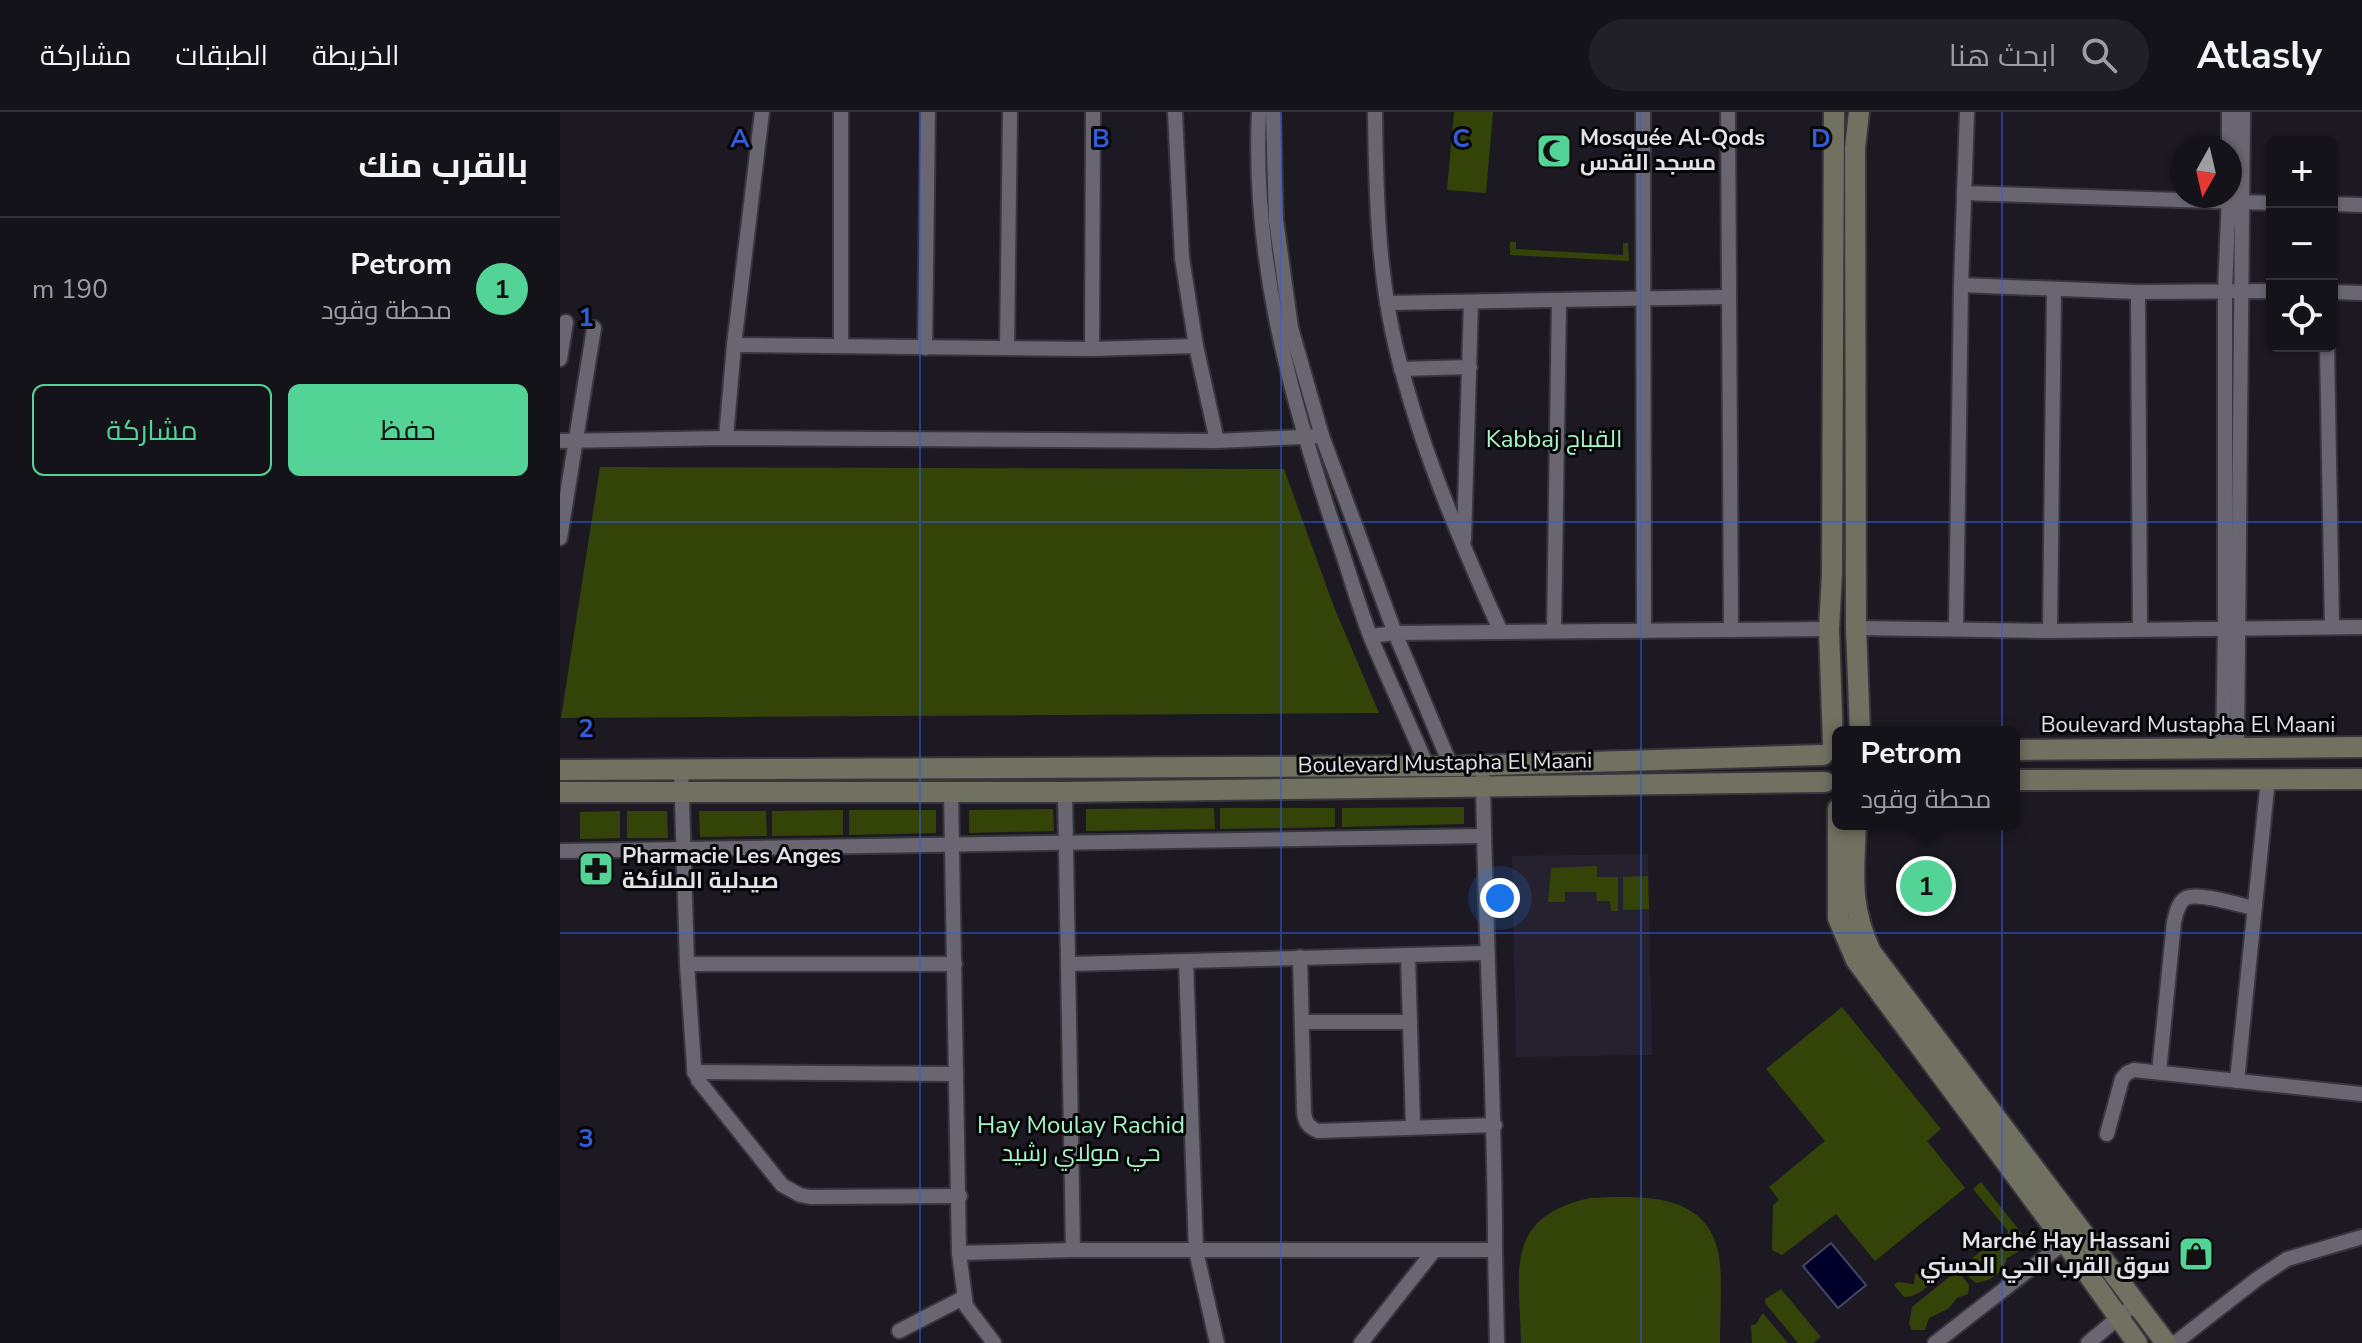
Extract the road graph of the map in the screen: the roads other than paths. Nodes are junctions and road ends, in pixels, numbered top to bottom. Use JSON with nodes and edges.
{"nodes":[{"id":1,"x":762,"y":112,"type":"edge"},
{"id":2,"x":841,"y":112,"type":"edge"},
{"id":3,"x":928,"y":112,"type":"edge"},
{"id":4,"x":1010,"y":112,"type":"edge"},
{"id":5,"x":1093,"y":112,"type":"edge"},
{"id":6,"x":1175,"y":112,"type":"edge"},
{"id":7,"x":1259,"y":112,"type":"edge"},
{"id":8,"x":1273,"y":112,"type":"edge"},
{"id":9,"x":1375,"y":112,"type":"edge"},
{"id":10,"x":1643,"y":112,"type":"edge"},
{"id":11,"x":1728,"y":112,"type":"edge"},
{"id":12,"x":1834,"y":112,"type":"edge"},
{"id":13,"x":1859,"y":112,"type":"edge"},
{"id":14,"x":1967,"y":112,"type":"edge"},
{"id":15,"x":2229,"y":112,"type":"edge"},
{"id":16,"x":2243,"y":112,"type":"edge"},
{"id":17,"x":2229,"y":136,"type":"edge"},
{"id":18,"x":2240,"y":136,"type":"edge"},
{"id":19,"x":1964,"y":193,"type":"junction"},
{"id":20,"x":2170,"y":198,"type":"edge"},
{"id":21,"x":2242,"y":201,"type":"edge"},
{"id":22,"x":2266,"y":203,"type":"edge"},
{"id":23,"x":2338,"y":204,"type":"edge"},
{"id":24,"x":2362,"y":205,"type":"edge"},
{"id":25,"x":2233,"y":208,"type":"edge"},
{"id":26,"x":1961,"y":285,"type":"junction"},
{"id":27,"x":2054,"y":289,"type":"junction"},
{"id":28,"x":2232,"y":290,"type":"junction"},
{"id":29,"x":2266,"y":291,"type":"edge"},
{"id":30,"x":2138,"y":292,"type":"junction"},
{"id":31,"x":2338,"y":292,"type":"edge"},
{"id":32,"x":2362,"y":293,"type":"edge"},
{"id":33,"x":1728,"y":297,"type":"junction"},
{"id":34,"x":1643,"y":299,"type":"junction"},
{"id":35,"x":1559,"y":301,"type":"junction"},
{"id":36,"x":1471,"y":302,"type":"junction"},
{"id":37,"x":1387,"y":303,"type":"junction"},
{"id":38,"x":566,"y":322,"type":"dead end"},
{"id":39,"x":594,"y":328,"type":"dead end"},
{"id":40,"x":734,"y":345,"type":"junction"},
{"id":41,"x":841,"y":345,"type":"junction"},
{"id":42,"x":1196,"y":346,"type":"junction"},
{"id":43,"x":925,"y":348,"type":"junction"},
{"id":44,"x":1007,"y":348,"type":"junction"},
{"id":45,"x":1092,"y":349,"type":"junction"},
{"id":46,"x":2327,"y":352,"type":"edge"},
{"id":47,"x":560,"y":359,"type":"edge"},
{"id":48,"x":1470,"y":367,"type":"junction"},
{"id":49,"x":1401,"y":369,"type":"junction"},
{"id":50,"x":1322,"y":436,"type":"junction"},
{"id":51,"x":1304,"y":437,"type":"junction"},
{"id":52,"x":726,"y":438,"type":"junction"},
{"id":53,"x":567,"y":441,"type":"edge"},
{"id":54,"x":1217,"y":441,"type":"junction"},
{"id":55,"x":560,"y":538,"type":"edge"},
{"id":56,"x":1464,"y":548,"type":"junction"},
{"id":57,"x":2332,"y":627,"type":"junction"},
{"id":58,"x":2362,"y":627,"type":"edge"},
{"id":59,"x":1956,"y":628,"type":"junction"},
{"id":60,"x":2232,"y":628,"type":"junction"},
{"id":61,"x":1856,"y":629,"type":"junction"},
{"id":62,"x":2140,"y":629,"type":"junction"},
{"id":63,"x":1731,"y":630,"type":"junction"},
{"id":64,"x":1829,"y":630,"type":"junction"},
{"id":65,"x":1554,"y":631,"type":"junction"},
{"id":66,"x":1644,"y":631,"type":"junction"},
{"id":67,"x":2050,"y":631,"type":"junction"},
{"id":68,"x":1501,"y":632,"type":"junction"},
{"id":69,"x":1395,"y":633,"type":"junction"},
{"id":70,"x":1371,"y":636,"type":"junction"},
{"id":71,"x":1860,"y":726,"type":"edge"},
{"id":72,"x":1831,"y":747,"type":"edge"},
{"id":73,"x":2362,"y":747,"type":"edge"},
{"id":74,"x":2230,"y":748,"type":"junction"},
{"id":75,"x":2020,"y":750,"type":"edge"},
{"id":76,"x":1651,"y":761,"type":"junction"},
{"id":77,"x":1427,"y":766,"type":"junction"},
{"id":78,"x":1451,"y":766,"type":"junction"},
{"id":79,"x":681,"y":768,"type":"junction"},
{"id":80,"x":560,"y":770,"type":"edge"},
{"id":81,"x":1484,"y":775,"type":"junction"},
{"id":82,"x":2268,"y":779,"type":"junction"},
{"id":83,"x":2362,"y":779,"type":"edge"},
{"id":84,"x":2020,"y":780,"type":"edge"},
{"id":85,"x":1652,"y":785,"type":"junction"},
{"id":86,"x":1831,"y":787,"type":"edge"},
{"id":87,"x":951,"y":791,"type":"junction"},
{"id":88,"x":560,"y":792,"type":"edge"},
{"id":89,"x":682,"y":792,"type":"junction"},
{"id":90,"x":1065,"y":792,"type":"junction"},
{"id":91,"x":1838,"y":830,"type":"edge"},
{"id":92,"x":1856,"y":830,"type":"edge"},
{"id":93,"x":1484,"y":836,"type":"junction"},
{"id":94,"x":951,"y":843,"type":"junction"},
{"id":95,"x":1068,"y":843,"type":"junction"},
{"id":96,"x":685,"y":849,"type":"junction"},
{"id":97,"x":560,"y":851,"type":"edge"},
{"id":98,"x":2253,"y":908,"type":"junction"},
{"id":99,"x":1486,"y":953,"type":"junction"},
{"id":100,"x":1408,"y":956,"type":"junction"},
{"id":101,"x":1300,"y":957,"type":"junction"},
{"id":102,"x":1186,"y":961,"type":"junction"},
{"id":103,"x":687,"y":964,"type":"junction"},
{"id":104,"x":955,"y":964,"type":"junction"},
{"id":105,"x":1070,"y":964,"type":"junction"},
{"id":106,"x":1302,"y":1022,"type":"junction"},
{"id":107,"x":1410,"y":1022,"type":"junction"},
{"id":108,"x":694,"y":1072,"type":"junction"},
{"id":109,"x":2159,"y":1072,"type":"junction"},
{"id":110,"x":956,"y":1074,"type":"junction"},
{"id":111,"x":2237,"y":1081,"type":"junction"},
{"id":112,"x":2362,"y":1094,"type":"edge"},
{"id":113,"x":1495,"y":1125,"type":"junction"},
{"id":114,"x":1413,"y":1127,"type":"junction"},
{"id":115,"x":2107,"y":1134,"type":"dead end"},
{"id":116,"x":960,"y":1196,"type":"junction"},
{"id":117,"x":2073,"y":1236,"type":"junction"},
{"id":118,"x":2362,"y":1237,"type":"edge"},
{"id":119,"x":1073,"y":1250,"type":"junction"},
{"id":120,"x":1495,"y":1250,"type":"junction"},
{"id":121,"x":1196,"y":1251,"type":"junction"},
{"id":122,"x":1433,"y":1252,"type":"junction"},
{"id":123,"x":959,"y":1253,"type":"junction"},
{"id":124,"x":963,"y":1298,"type":"junction"},
{"id":125,"x":2136,"y":1303,"type":"junction"},
{"id":126,"x":2119,"y":1319,"type":"junction"},
{"id":127,"x":899,"y":1331,"type":"dead end"},
{"id":128,"x":1946,"y":1340,"type":"edge"},
{"id":129,"x":994,"y":1343,"type":"edge"},
{"id":130,"x":1217,"y":1343,"type":"edge"},
{"id":131,"x":1361,"y":1343,"type":"edge"},
{"id":132,"x":1497,"y":1343,"type":"edge"},
{"id":133,"x":2088,"y":1343,"type":"edge"},
{"id":134,"x":2137,"y":1343,"type":"edge"},
{"id":135,"x":2166,"y":1343,"type":"edge"},
{"id":136,"x":2175,"y":1343,"type":"edge"}],
"edges":[{"from":1,"to":40,"type":"street"},
{"from":2,"to":41,"type":"street"},
{"from":3,"to":43,"type":"street"},
{"from":4,"to":44,"type":"street"},
{"from":5,"to":45,"type":"street"},
{"from":6,"to":42,"type":"street"},
{"from":7,"to":51,"type":"street"},
{"from":8,"to":50,"type":"street"},
{"from":9,"to":37,"type":"street"},
{"from":10,"to":34,"type":"street"},
{"from":11,"to":33,"type":"street"},
{"from":12,"to":64,"type":"street"},
{"from":13,"to":61,"type":"street"},
{"from":14,"to":19,"type":"street"},
{"from":15,"to":17,"type":"street"},
{"from":16,"to":18,"type":"street"},
{"from":19,"to":20,"type":"street"},
{"from":19,"to":26,"type":"street"},
{"from":21,"to":22,"type":"street"},
{"from":23,"to":24,"type":"street"},
{"from":25,"to":28,"type":"street"},
{"from":26,"to":27,"type":"street"},
{"from":26,"to":59,"type":"street"},
{"from":27,"to":30,"type":"street"},
{"from":27,"to":67,"type":"street"},
{"from":28,"to":29,"type":"street"},
{"from":28,"to":30,"type":"street"},
{"from":28,"to":60,"type":"street"},
{"from":30,"to":62,"type":"street"},
{"from":31,"to":32,"type":"street"},
{"from":33,"to":34,"type":"street"},
{"from":33,"to":63,"type":"street"},
{"from":34,"to":35,"type":"street"},
{"from":34,"to":66,"type":"street"},
{"from":35,"to":36,"type":"street"},
{"from":35,"to":65,"type":"street"},
{"from":36,"to":37,"type":"street"},
{"from":36,"to":48,"type":"street"},
{"from":37,"to":49,"type":"street"},
{"from":38,"to":47,"type":"street"},
{"from":39,"to":53,"type":"street"},
{"from":40,"to":41,"type":"street"},
{"from":40,"to":52,"type":"street"},
{"from":41,"to":43,"type":"street"},
{"from":42,"to":45,"type":"street"},
{"from":42,"to":54,"type":"street"},
{"from":43,"to":44,"type":"street"},
{"from":44,"to":45,"type":"street"},
{"from":46,"to":57,"type":"street"},
{"from":48,"to":49,"type":"street"},
{"from":48,"to":56,"type":"street"},
{"from":49,"to":56,"type":"street"},
{"from":50,"to":51,"type":"street"},
{"from":50,"to":69,"type":"street"},
{"from":51,"to":54,"type":"street"},
{"from":51,"to":70,"type":"street"},
{"from":52,"to":53,"type":"street"},
{"from":52,"to":54,"type":"street"},
{"from":53,"to":55,"type":"street"},
{"from":56,"to":68,"type":"street"},
{"from":57,"to":58,"type":"street"},
{"from":57,"to":60,"type":"street"},
{"from":59,"to":61,"type":"street"},
{"from":59,"to":67,"type":"street"},
{"from":60,"to":62,"type":"street"},
{"from":60,"to":74,"type":"street"},
{"from":61,"to":64,"type":"street"},
{"from":61,"to":71,"type":"street"},
{"from":62,"to":67,"type":"street"},
{"from":63,"to":64,"type":"street"},
{"from":63,"to":66,"type":"street"},
{"from":64,"to":72,"type":"street"},
{"from":65,"to":66,"type":"street"},
{"from":65,"to":68,"type":"street"},
{"from":68,"to":69,"type":"street"},
{"from":69,"to":70,"type":"street"},
{"from":69,"to":78,"type":"street"},
{"from":70,"to":77,"type":"street"},
{"from":72,"to":76,"type":"street","name":"Boulevard Mustapha El Maani"},
{"from":72,"to":86,"type":"street"},
{"from":73,"to":74,"type":"street","name":"Boulevard Mustapha El Maani"},
{"from":74,"to":75,"type":"street","name":"Boulevard Mustapha El Maani"},
{"from":76,"to":81,"type":"street","name":"Boulevard Mustapha El Maani"},
{"from":76,"to":85,"type":"street"},
{"from":77,"to":78,"type":"street","name":"Boulevard Mustapha El Maani"},
{"from":77,"to":79,"type":"street","name":"Boulevard Mustapha El Maani"},
{"from":78,"to":81,"type":"street","name":"Boulevard Mustapha El Maani"},
{"from":79,"to":80,"type":"street","name":"Boulevard Mustapha El Maani"},
{"from":79,"to":89,"type":"street"},
{"from":81,"to":85,"type":"street","name":"Boulevard Mustapha El Maani"},
{"from":81,"to":90,"type":"street","name":"Boulevard Mustapha El Maani"},
{"from":81,"to":93,"type":"street"},
{"from":82,"to":83,"type":"street"},
{"from":82,"to":84,"type":"street"},
{"from":82,"to":98,"type":"street"},
{"from":85,"to":86,"type":"street","name":"Boulevard Mustapha El Maani"},
{"from":87,"to":89,"type":"street","name":"Boulevard Mustapha El Maani"},
{"from":87,"to":90,"type":"street","name":"Boulevard Mustapha El Maani"},
{"from":87,"to":94,"type":"street"},
{"from":88,"to":89,"type":"street","name":"Boulevard Mustapha El Maani"},
{"from":89,"to":96,"type":"street"},
{"from":90,"to":95,"type":"street"},
{"from":91,"to":117,"type":"street"},
{"from":92,"to":117,"type":"street"},
{"from":93,"to":95,"type":"street"},
{"from":93,"to":99,"type":"street"},
{"from":94,"to":95,"type":"street"},
{"from":94,"to":96,"type":"street"},
{"from":94,"to":104,"type":"street"},
{"from":95,"to":105,"type":"street"},
{"from":96,"to":97,"type":"street"},
{"from":96,"to":103,"type":"street"},
{"from":98,"to":109,"type":"street"},
{"from":98,"to":111,"type":"street"},
{"from":99,"to":100,"type":"street"},
{"from":99,"to":113,"type":"street"},
{"from":100,"to":101,"type":"street"},
{"from":100,"to":107,"type":"street"},
{"from":101,"to":102,"type":"street"},
{"from":101,"to":106,"type":"street"},
{"from":102,"to":105,"type":"street"},
{"from":102,"to":121,"type":"street"},
{"from":103,"to":104,"type":"street"},
{"from":103,"to":108,"type":"street"},
{"from":104,"to":110,"type":"street"},
{"from":105,"to":119,"type":"street"},
{"from":106,"to":107,"type":"street"},
{"from":106,"to":114,"type":"street"},
{"from":107,"to":114,"type":"street"},
{"from":108,"to":110,"type":"street"},
{"from":108,"to":116,"type":"street"},
{"from":109,"to":111,"type":"street"},
{"from":109,"to":115,"type":"street"},
{"from":110,"to":116,"type":"street"},
{"from":111,"to":112,"type":"street"},
{"from":113,"to":114,"type":"street"},
{"from":113,"to":120,"type":"street"},
{"from":116,"to":123,"type":"street"},
{"from":117,"to":125,"type":"street"},
{"from":117,"to":126,"type":"street"},
{"from":117,"to":128,"type":"street"},
{"from":118,"to":136,"type":"street"},
{"from":119,"to":121,"type":"street"},
{"from":119,"to":123,"type":"street"},
{"from":120,"to":122,"type":"street"},
{"from":120,"to":132,"type":"street"},
{"from":121,"to":122,"type":"street"},
{"from":121,"to":130,"type":"street"},
{"from":122,"to":131,"type":"street"},
{"from":123,"to":124,"type":"street"},
{"from":124,"to":127,"type":"street"},
{"from":124,"to":129,"type":"street"},
{"from":125,"to":126,"type":"street"},
{"from":125,"to":135,"type":"street"},
{"from":126,"to":133,"type":"street"},
{"from":126,"to":134,"type":"street"}]}
